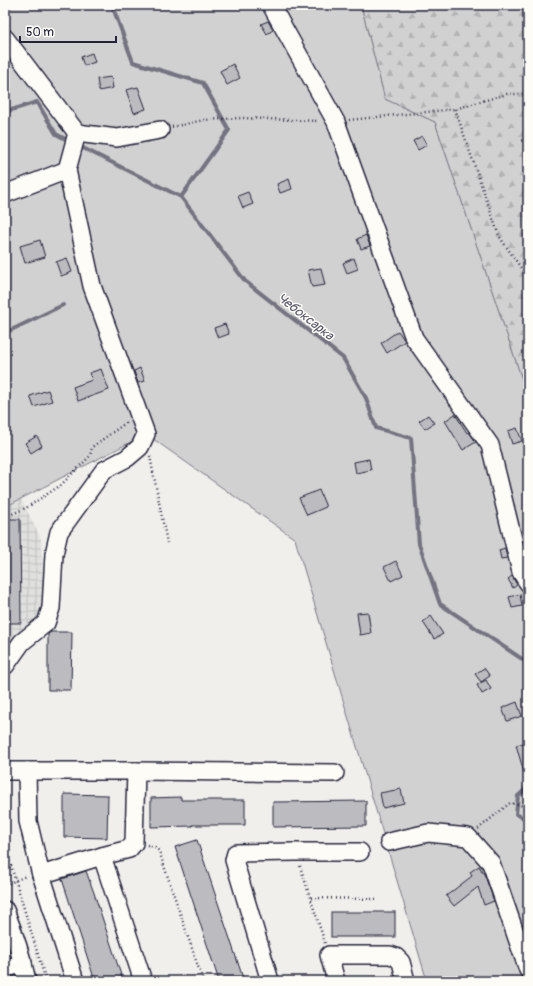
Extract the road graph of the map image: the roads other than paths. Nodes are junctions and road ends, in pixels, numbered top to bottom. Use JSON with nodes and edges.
{"nodes":[{"id":1,"x":271,"y":5,"type":"edge"},
{"id":2,"x":5,"y":38,"type":"edge"},
{"id":3,"x":160,"y":130,"type":"road end"},
{"id":4,"x":77,"y":133,"type":"junction"},
{"id":5,"x":67,"y":170,"type":"junction"},
{"id":6,"x":5,"y":194,"type":"edge"},
{"id":7,"x":528,"y":583,"type":"edge"},
{"id":8,"x":5,"y":666,"type":"edge"},
{"id":9,"x":5,"y":771,"type":"edge"},
{"id":10,"x":27,"y":771,"type":"junction"},
{"id":11,"x":136,"y":771,"type":"junction"},
{"id":12,"x":335,"y":773,"type":"dead end"},
{"id":13,"x":389,"y":842,"type":"dead end"},
{"id":14,"x":360,"y":852,"type":"dead end"},
{"id":15,"x":102,"y":856,"type":"junction"},
{"id":16,"x":41,"y":873,"type":"junction"},
{"id":17,"x":5,"y":910,"type":"edge"},
{"id":18,"x":23,"y":962,"type":"junction"},
{"id":19,"x":5,"y":969,"type":"edge"},
{"id":20,"x":528,"y":970,"type":"edge"},
{"id":21,"x":5,"y":978,"type":"edge"},
{"id":22,"x":6,"y":981,"type":"edge"},
{"id":23,"x":27,"y":981,"type":"edge"},
{"id":24,"x":75,"y":981,"type":"edge"},
{"id":25,"x":143,"y":981,"type":"edge"},
{"id":26,"x":270,"y":981,"type":"edge"},
{"id":27,"x":336,"y":981,"type":"edge"},
{"id":28,"x":406,"y":981,"type":"edge"}],
"edges":[{"from":1,"to":7,"type":"street"},
{"from":2,"to":4,"type":"street"},
{"from":3,"to":4,"type":"street"},
{"from":4,"to":5,"type":"street"},
{"from":5,"to":6,"type":"street"},
{"from":5,"to":8,"type":"street"},
{"from":9,"to":10,"type":"street"},
{"from":10,"to":11,"type":"street"},
{"from":10,"to":16,"type":"street"},
{"from":11,"to":12,"type":"street"},
{"from":11,"to":15,"type":"street"},
{"from":13,"to":20,"type":"street"},
{"from":14,"to":26,"type":"street"},
{"from":15,"to":16,"type":"street"},
{"from":15,"to":25,"type":"street"},
{"from":16,"to":24,"type":"street"},
{"from":17,"to":18,"type":"street"},
{"from":18,"to":19,"type":"street"},
{"from":18,"to":23,"type":"street"},
{"from":21,"to":22,"type":"street"},
{"from":27,"to":28,"type":"street"}]}
